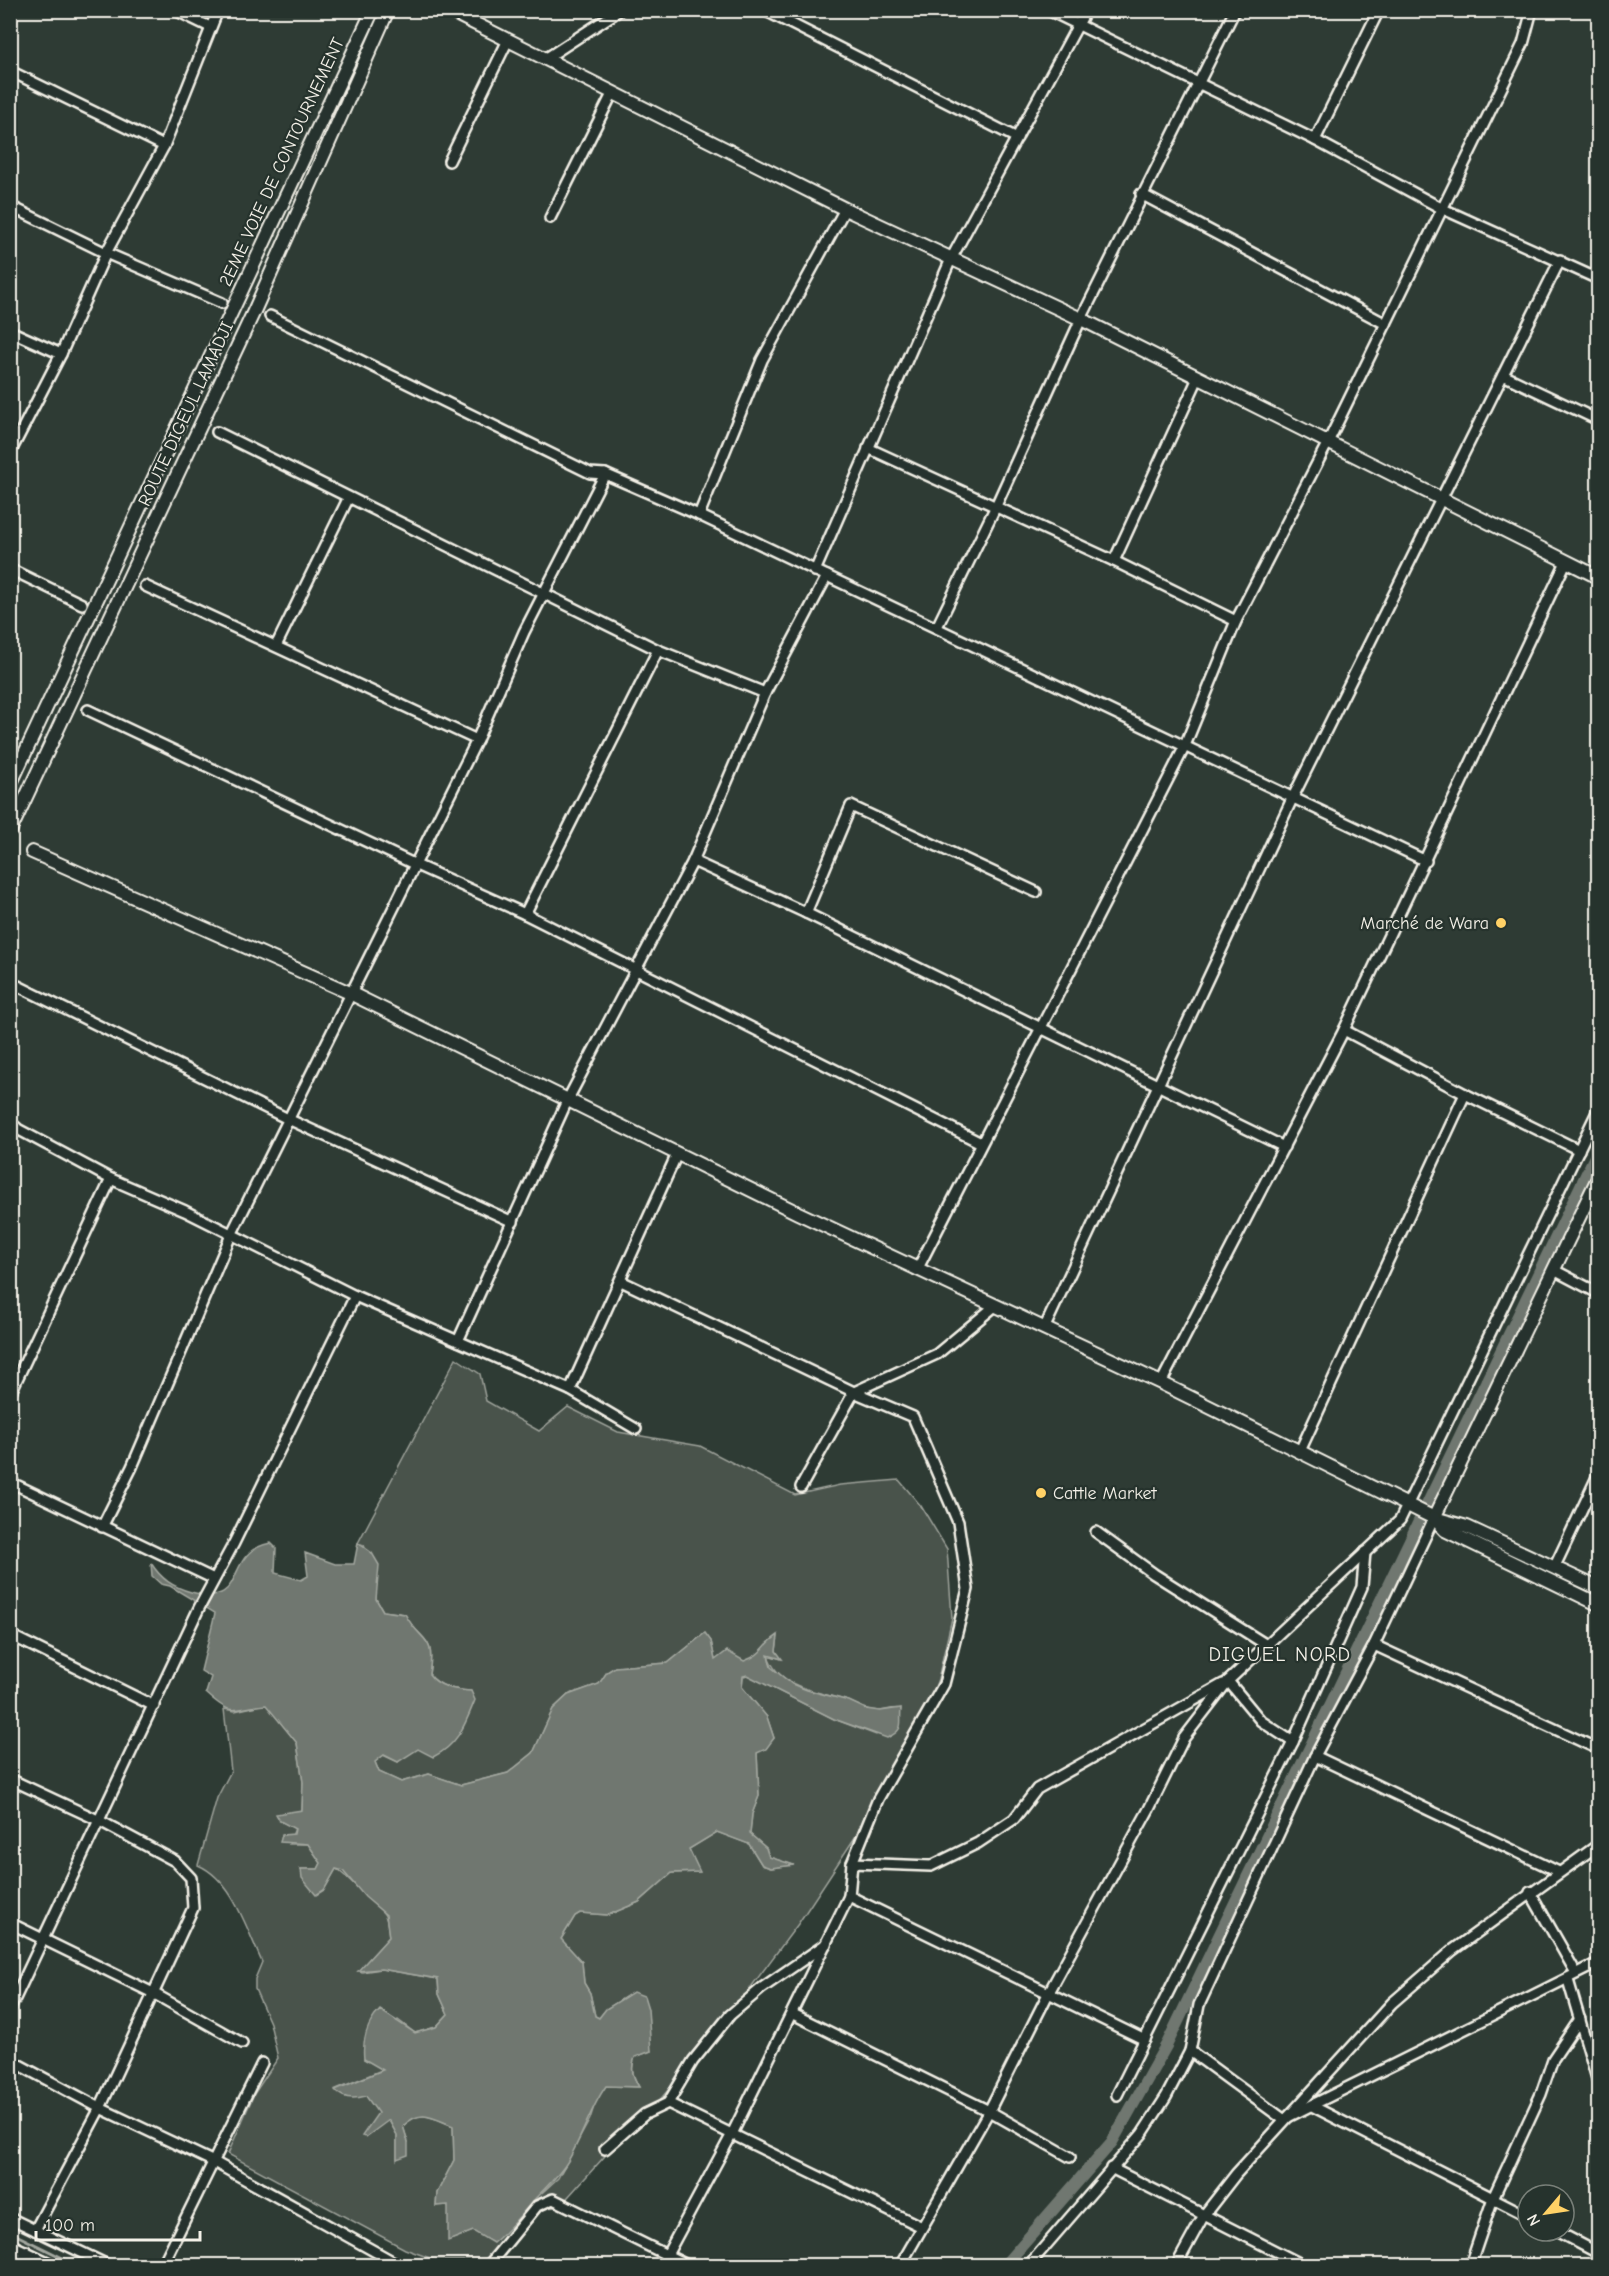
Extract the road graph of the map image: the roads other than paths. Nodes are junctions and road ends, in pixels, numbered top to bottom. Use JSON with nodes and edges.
{"nodes":[{"id":1,"x":175,"y":10,"type":"edge"},
{"id":2,"x":218,"y":10,"type":"edge"},
{"id":3,"x":373,"y":10,"type":"edge"},
{"id":4,"x":388,"y":10,"type":"edge"},
{"id":5,"x":448,"y":10,"type":"edge"},
{"id":6,"x":621,"y":10,"type":"edge"},
{"id":7,"x":764,"y":10,"type":"edge"},
{"id":8,"x":1048,"y":10,"type":"edge"},
{"id":9,"x":1086,"y":10,"type":"edge"},
{"id":10,"x":1235,"y":10,"type":"edge"},
{"id":11,"x":1379,"y":10,"type":"edge"},
{"id":12,"x":1532,"y":10,"type":"edge"},
{"id":13,"x":1079,"y":26,"type":"junction"},
{"id":14,"x":210,"y":27,"type":"junction"},
{"id":15,"x":508,"y":40,"type":"junction"},
{"id":16,"x":545,"y":59,"type":"junction"},
{"id":17,"x":10,"y":71,"type":"edge"},
{"id":18,"x":1197,"y":84,"type":"junction"},
{"id":19,"x":613,"y":92,"type":"junction"},
{"id":20,"x":1017,"y":138,"type":"junction"},
{"id":21,"x":1315,"y":140,"type":"junction"},
{"id":22,"x":164,"y":146,"type":"junction"},
{"id":23,"x":449,"y":161,"type":"dead end"},
{"id":24,"x":1141,"y":194,"type":"junction"},
{"id":25,"x":10,"y":206,"type":"edge"},
{"id":26,"x":1441,"y":208,"type":"junction"},
{"id":27,"x":845,"y":209,"type":"junction"},
{"id":28,"x":550,"y":218,"type":"dead end"},
{"id":29,"x":106,"y":253,"type":"junction"},
{"id":30,"x":951,"y":259,"type":"junction"},
{"id":31,"x":1560,"y":261,"type":"junction"},
{"id":32,"x":1599,"y":279,"type":"edge"},
{"id":33,"x":222,"y":303,"type":"dead end"},
{"id":34,"x":270,"y":316,"type":"dead end"},
{"id":35,"x":1081,"y":319,"type":"junction"},
{"id":36,"x":1386,"y":324,"type":"junction"},
{"id":37,"x":10,"y":331,"type":"edge"},
{"id":38,"x":61,"y":354,"type":"junction"},
{"id":39,"x":1503,"y":375,"type":"junction"},
{"id":40,"x":1198,"y":378,"type":"junction"},
{"id":41,"x":1599,"y":420,"type":"edge"},
{"id":42,"x":217,"y":432,"type":"dead end"},
{"id":43,"x":1328,"y":442,"type":"junction"},
{"id":44,"x":12,"y":446,"type":"edge"},
{"id":45,"x":868,"y":448,"type":"junction"},
{"id":46,"x":604,"y":474,"type":"junction"},
{"id":47,"x":348,"y":499,"type":"junction"},
{"id":48,"x":1441,"y":499,"type":"junction"},
{"id":49,"x":995,"y":508,"type":"junction"},
{"id":50,"x":699,"y":515,"type":"junction"},
{"id":51,"x":1114,"y":561,"type":"junction"},
{"id":52,"x":1566,"y":562,"type":"junction"},
{"id":53,"x":10,"y":570,"type":"edge"},
{"id":54,"x":815,"y":570,"type":"junction"},
{"id":55,"x":827,"y":576,"type":"junction"},
{"id":56,"x":1599,"y":577,"type":"edge"},
{"id":57,"x":145,"y":586,"type":"dead end"},
{"id":58,"x":543,"y":593,"type":"junction"},
{"id":59,"x":82,"y":604,"type":"dead end"},
{"id":60,"x":1236,"y":621,"type":"junction"},
{"id":61,"x":937,"y":627,"type":"junction"},
{"id":62,"x":276,"y":646,"type":"junction"},
{"id":63,"x":658,"y":650,"type":"junction"},
{"id":64,"x":765,"y":693,"type":"junction"},
{"id":65,"x":88,"y":710,"type":"dead end"},
{"id":66,"x":477,"y":740,"type":"junction"},
{"id":67,"x":1184,"y":748,"type":"junction"},
{"id":68,"x":10,"y":785,"type":"edge"},
{"id":69,"x":1292,"y":799,"type":"junction"},
{"id":70,"x":10,"y":831,"type":"edge"},
{"id":71,"x":32,"y":852,"type":"dead end"},
{"id":72,"x":693,"y":861,"type":"junction"},
{"id":73,"x":1426,"y":861,"type":"junction"},
{"id":74,"x":416,"y":865,"type":"junction"},
{"id":75,"x":1036,"y":892,"type":"dead end"},
{"id":76,"x":806,"y":913,"type":"junction"},
{"id":77,"x":525,"y":914,"type":"junction"},
{"id":78,"x":638,"y":969,"type":"junction"},
{"id":79,"x":10,"y":982,"type":"edge"},
{"id":80,"x":350,"y":993,"type":"junction"},
{"id":81,"x":1041,"y":1027,"type":"junction"},
{"id":82,"x":1344,"y":1030,"type":"junction"},
{"id":83,"x":1159,"y":1083,"type":"junction"},
{"id":84,"x":1465,"y":1094,"type":"junction"},
{"id":85,"x":567,"y":1101,"type":"junction"},
{"id":86,"x":1599,"y":1110,"type":"edge"},
{"id":87,"x":288,"y":1119,"type":"junction"},
{"id":88,"x":13,"y":1126,"type":"edge"},
{"id":89,"x":10,"y":1139,"type":"edge"},
{"id":90,"x":981,"y":1143,"type":"junction"},
{"id":91,"x":1284,"y":1147,"type":"junction"},
{"id":92,"x":1579,"y":1150,"type":"junction"},
{"id":93,"x":677,"y":1154,"type":"junction"},
{"id":94,"x":1599,"y":1178,"type":"edge"},
{"id":95,"x":111,"y":1179,"type":"junction"},
{"id":96,"x":513,"y":1222,"type":"junction"},
{"id":97,"x":231,"y":1235,"type":"junction"},
{"id":98,"x":917,"y":1270,"type":"junction"},
{"id":99,"x":1554,"y":1270,"type":"junction"},
{"id":100,"x":621,"y":1281,"type":"junction"},
{"id":101,"x":1599,"y":1293,"type":"edge"},
{"id":102,"x":355,"y":1296,"type":"junction"},
{"id":103,"x":995,"y":1306,"type":"junction"},
{"id":104,"x":1044,"y":1329,"type":"junction"},
{"id":105,"x":458,"y":1341,"type":"junction"},
{"id":106,"x":1161,"y":1383,"type":"junction"},
{"id":107,"x":570,"y":1390,"type":"junction"},
{"id":108,"x":854,"y":1392,"type":"junction"},
{"id":109,"x":10,"y":1394,"type":"edge"},
{"id":110,"x":636,"y":1429,"type":"dead end"},
{"id":111,"x":1300,"y":1451,"type":"junction"},
{"id":112,"x":1599,"y":1475,"type":"edge"},
{"id":113,"x":10,"y":1482,"type":"edge"},
{"id":114,"x":801,"y":1487,"type":"dead end"},
{"id":115,"x":1411,"y":1506,"type":"junction"},
{"id":116,"x":1431,"y":1516,"type":"junction"},
{"id":117,"x":102,"y":1527,"type":"junction"},
{"id":118,"x":1096,"y":1532,"type":"dead end"},
{"id":119,"x":1365,"y":1552,"type":"junction"},
{"id":120,"x":1555,"y":1566,"type":"junction"},
{"id":121,"x":214,"y":1579,"type":"junction"},
{"id":122,"x":1599,"y":1588,"type":"edge"},
{"id":123,"x":1599,"y":1604,"type":"edge"},
{"id":124,"x":10,"y":1635,"type":"edge"},
{"id":125,"x":1268,"y":1646,"type":"junction"},
{"id":126,"x":1374,"y":1646,"type":"junction"},
{"id":127,"x":1228,"y":1681,"type":"junction"},
{"id":128,"x":154,"y":1706,"type":"junction"},
{"id":129,"x":1293,"y":1742,"type":"junction"},
{"id":130,"x":1599,"y":1749,"type":"edge"},
{"id":131,"x":1315,"y":1756,"type":"junction"},
{"id":132,"x":10,"y":1779,"type":"edge"},
{"id":133,"x":100,"y":1821,"type":"junction"},
{"id":134,"x":1599,"y":1845,"type":"edge"},
{"id":135,"x":852,"y":1863,"type":"junction"},
{"id":136,"x":1559,"y":1872,"type":"junction"},
{"id":137,"x":1530,"y":1892,"type":"junction"},
{"id":138,"x":849,"y":1896,"type":"junction"},
{"id":139,"x":10,"y":1923,"type":"edge"},
{"id":140,"x":43,"y":1939,"type":"junction"},
{"id":141,"x":826,"y":1944,"type":"junction"},
{"id":142,"x":1599,"y":1963,"type":"edge"},
{"id":143,"x":1576,"y":1973,"type":"junction"},
{"id":144,"x":1568,"y":1980,"type":"junction"},
{"id":145,"x":153,"y":1993,"type":"junction"},
{"id":146,"x":1048,"y":1994,"type":"junction"},
{"id":147,"x":10,"y":2009,"type":"edge"},
{"id":148,"x":793,"y":2014,"type":"junction"},
{"id":149,"x":1580,"y":2019,"type":"junction"},
{"id":150,"x":1145,"y":2040,"type":"junction"},
{"id":151,"x":242,"y":2043,"type":"dead end"},
{"id":152,"x":1190,"y":2051,"type":"junction"},
{"id":153,"x":10,"y":2060,"type":"edge"},
{"id":154,"x":262,"y":2063,"type":"dead end"},
{"id":155,"x":1599,"y":2082,"type":"edge"},
{"id":156,"x":1117,"y":2095,"type":"dead end"},
{"id":157,"x":668,"y":2103,"type":"junction"},
{"id":158,"x":1314,"y":2107,"type":"junction"},
{"id":159,"x":100,"y":2108,"type":"junction"},
{"id":160,"x":989,"y":2111,"type":"junction"},
{"id":161,"x":1284,"y":2119,"type":"junction"},
{"id":162,"x":732,"y":2134,"type":"junction"},
{"id":163,"x":605,"y":2150,"type":"dead end"},
{"id":164,"x":1070,"y":2157,"type":"dead end"},
{"id":165,"x":214,"y":2162,"type":"junction"},
{"id":166,"x":1111,"y":2169,"type":"junction"},
{"id":167,"x":1494,"y":2198,"type":"junction"},
{"id":168,"x":1516,"y":2210,"type":"edge"},
{"id":169,"x":1204,"y":2215,"type":"junction"},
{"id":170,"x":10,"y":2218,"type":"edge"},
{"id":171,"x":920,"y":2226,"type":"junction"},
{"id":172,"x":35,"y":2230,"type":"junction"},
{"id":173,"x":1576,"y":2241,"type":"edge"},
{"id":174,"x":10,"y":2244,"type":"edge"},
{"id":175,"x":26,"y":2251,"type":"junction"},
{"id":176,"x":666,"y":2253,"type":"junction"},
{"id":177,"x":1599,"y":2253,"type":"edge"},
{"id":178,"x":20,"y":2265,"type":"edge"},
{"id":179,"x":56,"y":2265,"type":"edge"},
{"id":180,"x":110,"y":2265,"type":"edge"},
{"id":181,"x":162,"y":2265,"type":"edge"},
{"id":182,"x":401,"y":2265,"type":"edge"},
{"id":183,"x":488,"y":2265,"type":"edge"},
{"id":184,"x":661,"y":2265,"type":"edge"},
{"id":185,"x":689,"y":2265,"type":"edge"},
{"id":186,"x":900,"y":2265,"type":"edge"},
{"id":187,"x":1028,"y":2265,"type":"edge"},
{"id":188,"x":1176,"y":2265,"type":"edge"},
{"id":189,"x":1305,"y":2265,"type":"edge"},
{"id":190,"x":1470,"y":2265,"type":"edge"}],
"edges":[{"from":1,"to":14,"type":"street"},
{"from":2,"to":14,"type":"street"},
{"from":3,"to":68,"type":"street","name":"2EME VOIE DE CONTOURNEMENT"},
{"from":4,"to":70,"type":"street","name":"ROUTE DIGEUL LAMADJI"},
{"from":5,"to":15,"type":"street"},
{"from":6,"to":16,"type":"street"},
{"from":7,"to":20,"type":"street"},
{"from":8,"to":13,"type":"street"},
{"from":9,"to":13,"type":"street"},
{"from":10,"to":18,"type":"street"},
{"from":11,"to":21,"type":"street"},
{"from":12,"to":26,"type":"street"},
{"from":13,"to":18,"type":"street"},
{"from":13,"to":20,"type":"street"},
{"from":14,"to":22,"type":"street"},
{"from":15,"to":16,"type":"street"},
{"from":15,"to":23,"type":"street"},
{"from":16,"to":19,"type":"street"},
{"from":17,"to":22,"type":"street"},
{"from":18,"to":21,"type":"street"},
{"from":18,"to":24,"type":"street"},
{"from":19,"to":27,"type":"street"},
{"from":19,"to":28,"type":"street"},
{"from":20,"to":30,"type":"street"},
{"from":21,"to":26,"type":"street"},
{"from":22,"to":29,"type":"street"},
{"from":24,"to":35,"type":"street"},
{"from":24,"to":36,"type":"street"},
{"from":25,"to":29,"type":"street"},
{"from":26,"to":31,"type":"street"},
{"from":26,"to":36,"type":"street"},
{"from":27,"to":30,"type":"street"},
{"from":27,"to":50,"type":"street"},
{"from":29,"to":33,"type":"street"},
{"from":29,"to":38,"type":"street"},
{"from":30,"to":35,"type":"street"},
{"from":30,"to":45,"type":"street"},
{"from":31,"to":32,"type":"street"},
{"from":31,"to":39,"type":"street"},
{"from":34,"to":46,"type":"street"},
{"from":35,"to":40,"type":"street"},
{"from":35,"to":49,"type":"street"},
{"from":36,"to":43,"type":"street"},
{"from":37,"to":38,"type":"street"},
{"from":38,"to":44,"type":"street"},
{"from":39,"to":41,"type":"street"},
{"from":39,"to":48,"type":"street"},
{"from":40,"to":43,"type":"street"},
{"from":40,"to":51,"type":"street"},
{"from":42,"to":47,"type":"street"},
{"from":43,"to":48,"type":"street"},
{"from":43,"to":60,"type":"street"},
{"from":45,"to":49,"type":"street"},
{"from":45,"to":54,"type":"street"},
{"from":46,"to":50,"type":"street"},
{"from":46,"to":58,"type":"street"},
{"from":47,"to":58,"type":"street"},
{"from":47,"to":62,"type":"street"},
{"from":48,"to":52,"type":"street"},
{"from":48,"to":69,"type":"street"},
{"from":49,"to":51,"type":"street"},
{"from":49,"to":61,"type":"street"},
{"from":50,"to":54,"type":"street"},
{"from":51,"to":60,"type":"street"},
{"from":52,"to":56,"type":"street"},
{"from":52,"to":73,"type":"street"},
{"from":53,"to":59,"type":"street"},
{"from":54,"to":55,"type":"street"},
{"from":55,"to":61,"type":"street"},
{"from":55,"to":64,"type":"street"},
{"from":57,"to":62,"type":"street"},
{"from":58,"to":63,"type":"street"},
{"from":58,"to":66,"type":"street"},
{"from":60,"to":67,"type":"street"},
{"from":61,"to":67,"type":"street"},
{"from":62,"to":66,"type":"street"},
{"from":63,"to":64,"type":"street"},
{"from":63,"to":77,"type":"street"},
{"from":64,"to":72,"type":"street"},
{"from":65,"to":74,"type":"street"},
{"from":66,"to":74,"type":"street"},
{"from":67,"to":69,"type":"street"},
{"from":67,"to":81,"type":"street"},
{"from":69,"to":73,"type":"street"},
{"from":69,"to":83,"type":"street"},
{"from":71,"to":80,"type":"street"},
{"from":72,"to":76,"type":"street"},
{"from":72,"to":78,"type":"street"},
{"from":73,"to":82,"type":"street"},
{"from":74,"to":77,"type":"street"},
{"from":74,"to":80,"type":"street"},
{"from":75,"to":76,"type":"street"},
{"from":76,"to":81,"type":"street"},
{"from":77,"to":78,"type":"street"},
{"from":78,"to":85,"type":"street"},
{"from":78,"to":90,"type":"street"},
{"from":79,"to":87,"type":"street"},
{"from":80,"to":85,"type":"street"},
{"from":80,"to":87,"type":"street"},
{"from":81,"to":83,"type":"street"},
{"from":81,"to":90,"type":"street"},
{"from":82,"to":84,"type":"street"},
{"from":82,"to":91,"type":"street"},
{"from":83,"to":91,"type":"street"},
{"from":83,"to":104,"type":"street"},
{"from":84,"to":92,"type":"street"},
{"from":84,"to":111,"type":"street"},
{"from":85,"to":93,"type":"street"},
{"from":85,"to":96,"type":"street"},
{"from":86,"to":92,"type":"street"},
{"from":87,"to":96,"type":"street"},
{"from":87,"to":97,"type":"street"},
{"from":88,"to":89,"type":"street"},
{"from":88,"to":95,"type":"street"},
{"from":90,"to":98,"type":"street"},
{"from":91,"to":106,"type":"street"},
{"from":92,"to":115,"type":"street"},
{"from":93,"to":98,"type":"street"},
{"from":93,"to":100,"type":"street"},
{"from":94,"to":99,"type":"street"},
{"from":95,"to":97,"type":"street"},
{"from":95,"to":109,"type":"street"},
{"from":96,"to":105,"type":"street"},
{"from":97,"to":102,"type":"street"},
{"from":97,"to":117,"type":"street"},
{"from":98,"to":103,"type":"street"},
{"from":99,"to":101,"type":"street"},
{"from":99,"to":116,"type":"street"},
{"from":100,"to":107,"type":"street"},
{"from":100,"to":108,"type":"street"},
{"from":102,"to":105,"type":"street"},
{"from":102,"to":121,"type":"street"},
{"from":103,"to":104,"type":"street"},
{"from":103,"to":108,"type":"street"},
{"from":104,"to":106,"type":"street"},
{"from":105,"to":107,"type":"street"},
{"from":106,"to":111,"type":"street"},
{"from":107,"to":110,"type":"street"},
{"from":108,"to":114,"type":"street"},
{"from":108,"to":135,"type":"street"},
{"from":111,"to":115,"type":"street"},
{"from":112,"to":120,"type":"street"},
{"from":113,"to":117,"type":"street"},
{"from":115,"to":116,"type":"street"},
{"from":115,"to":119,"type":"street"},
{"from":116,"to":120,"type":"street"},
{"from":116,"to":123,"type":"street"},
{"from":116,"to":126,"type":"street"},
{"from":117,"to":121,"type":"street"},
{"from":118,"to":125,"type":"street"},
{"from":119,"to":125,"type":"street"},
{"from":119,"to":129,"type":"street"},
{"from":120,"to":122,"type":"street"},
{"from":121,"to":128,"type":"street"},
{"from":124,"to":128,"type":"street"},
{"from":125,"to":127,"type":"street"},
{"from":126,"to":130,"type":"street"},
{"from":126,"to":131,"type":"street"},
{"from":127,"to":129,"type":"street"},
{"from":127,"to":135,"type":"street"},
{"from":127,"to":146,"type":"street"},
{"from":128,"to":133,"type":"street"},
{"from":129,"to":150,"type":"street"},
{"from":131,"to":136,"type":"street"},
{"from":131,"to":152,"type":"street"},
{"from":132,"to":133,"type":"street"},
{"from":133,"to":140,"type":"street"},
{"from":133,"to":145,"type":"street"},
{"from":134,"to":136,"type":"street"},
{"from":135,"to":138,"type":"street"},
{"from":136,"to":137,"type":"street"},
{"from":137,"to":143,"type":"street"},
{"from":137,"to":161,"type":"street"},
{"from":138,"to":141,"type":"street"},
{"from":138,"to":146,"type":"street"},
{"from":139,"to":140,"type":"street"},
{"from":140,"to":145,"type":"street"},
{"from":140,"to":147,"type":"street"},
{"from":141,"to":148,"type":"street"},
{"from":141,"to":157,"type":"street"},
{"from":142,"to":143,"type":"street"},
{"from":143,"to":144,"type":"street"},
{"from":144,"to":149,"type":"street"},
{"from":144,"to":158,"type":"street"},
{"from":145,"to":151,"type":"street"},
{"from":145,"to":159,"type":"street"},
{"from":146,"to":150,"type":"street"},
{"from":146,"to":160,"type":"street"},
{"from":148,"to":160,"type":"street"},
{"from":148,"to":162,"type":"street"},
{"from":149,"to":155,"type":"street"},
{"from":149,"to":167,"type":"street"},
{"from":150,"to":156,"type":"street"},
{"from":152,"to":161,"type":"street"},
{"from":152,"to":166,"type":"street"},
{"from":153,"to":159,"type":"street"},
{"from":154,"to":165,"type":"street"},
{"from":157,"to":162,"type":"street"},
{"from":157,"to":163,"type":"street"},
{"from":158,"to":161,"type":"street"},
{"from":158,"to":167,"type":"street"},
{"from":159,"to":165,"type":"street"},
{"from":159,"to":172,"type":"street"},
{"from":160,"to":164,"type":"street"},
{"from":160,"to":171,"type":"street"},
{"from":161,"to":169,"type":"street"},
{"from":162,"to":171,"type":"street"},
{"from":162,"to":176,"type":"street"},
{"from":165,"to":181,"type":"street"},
{"from":165,"to":182,"type":"street"},
{"from":166,"to":169,"type":"street"},
{"from":166,"to":187,"type":"street"},
{"from":167,"to":168,"type":"street"},
{"from":167,"to":190,"type":"street"},
{"from":169,"to":188,"type":"street"},
{"from":169,"to":189,"type":"street"},
{"from":170,"to":172,"type":"street"},
{"from":171,"to":186,"type":"street"},
{"from":172,"to":180,"type":"street"},
{"from":173,"to":177,"type":"street"},
{"from":174,"to":175,"type":"street"},
{"from":175,"to":178,"type":"street"},
{"from":175,"to":179,"type":"street"},
{"from":176,"to":183,"type":"street"},
{"from":176,"to":184,"type":"street"},
{"from":176,"to":185,"type":"street"}]}
